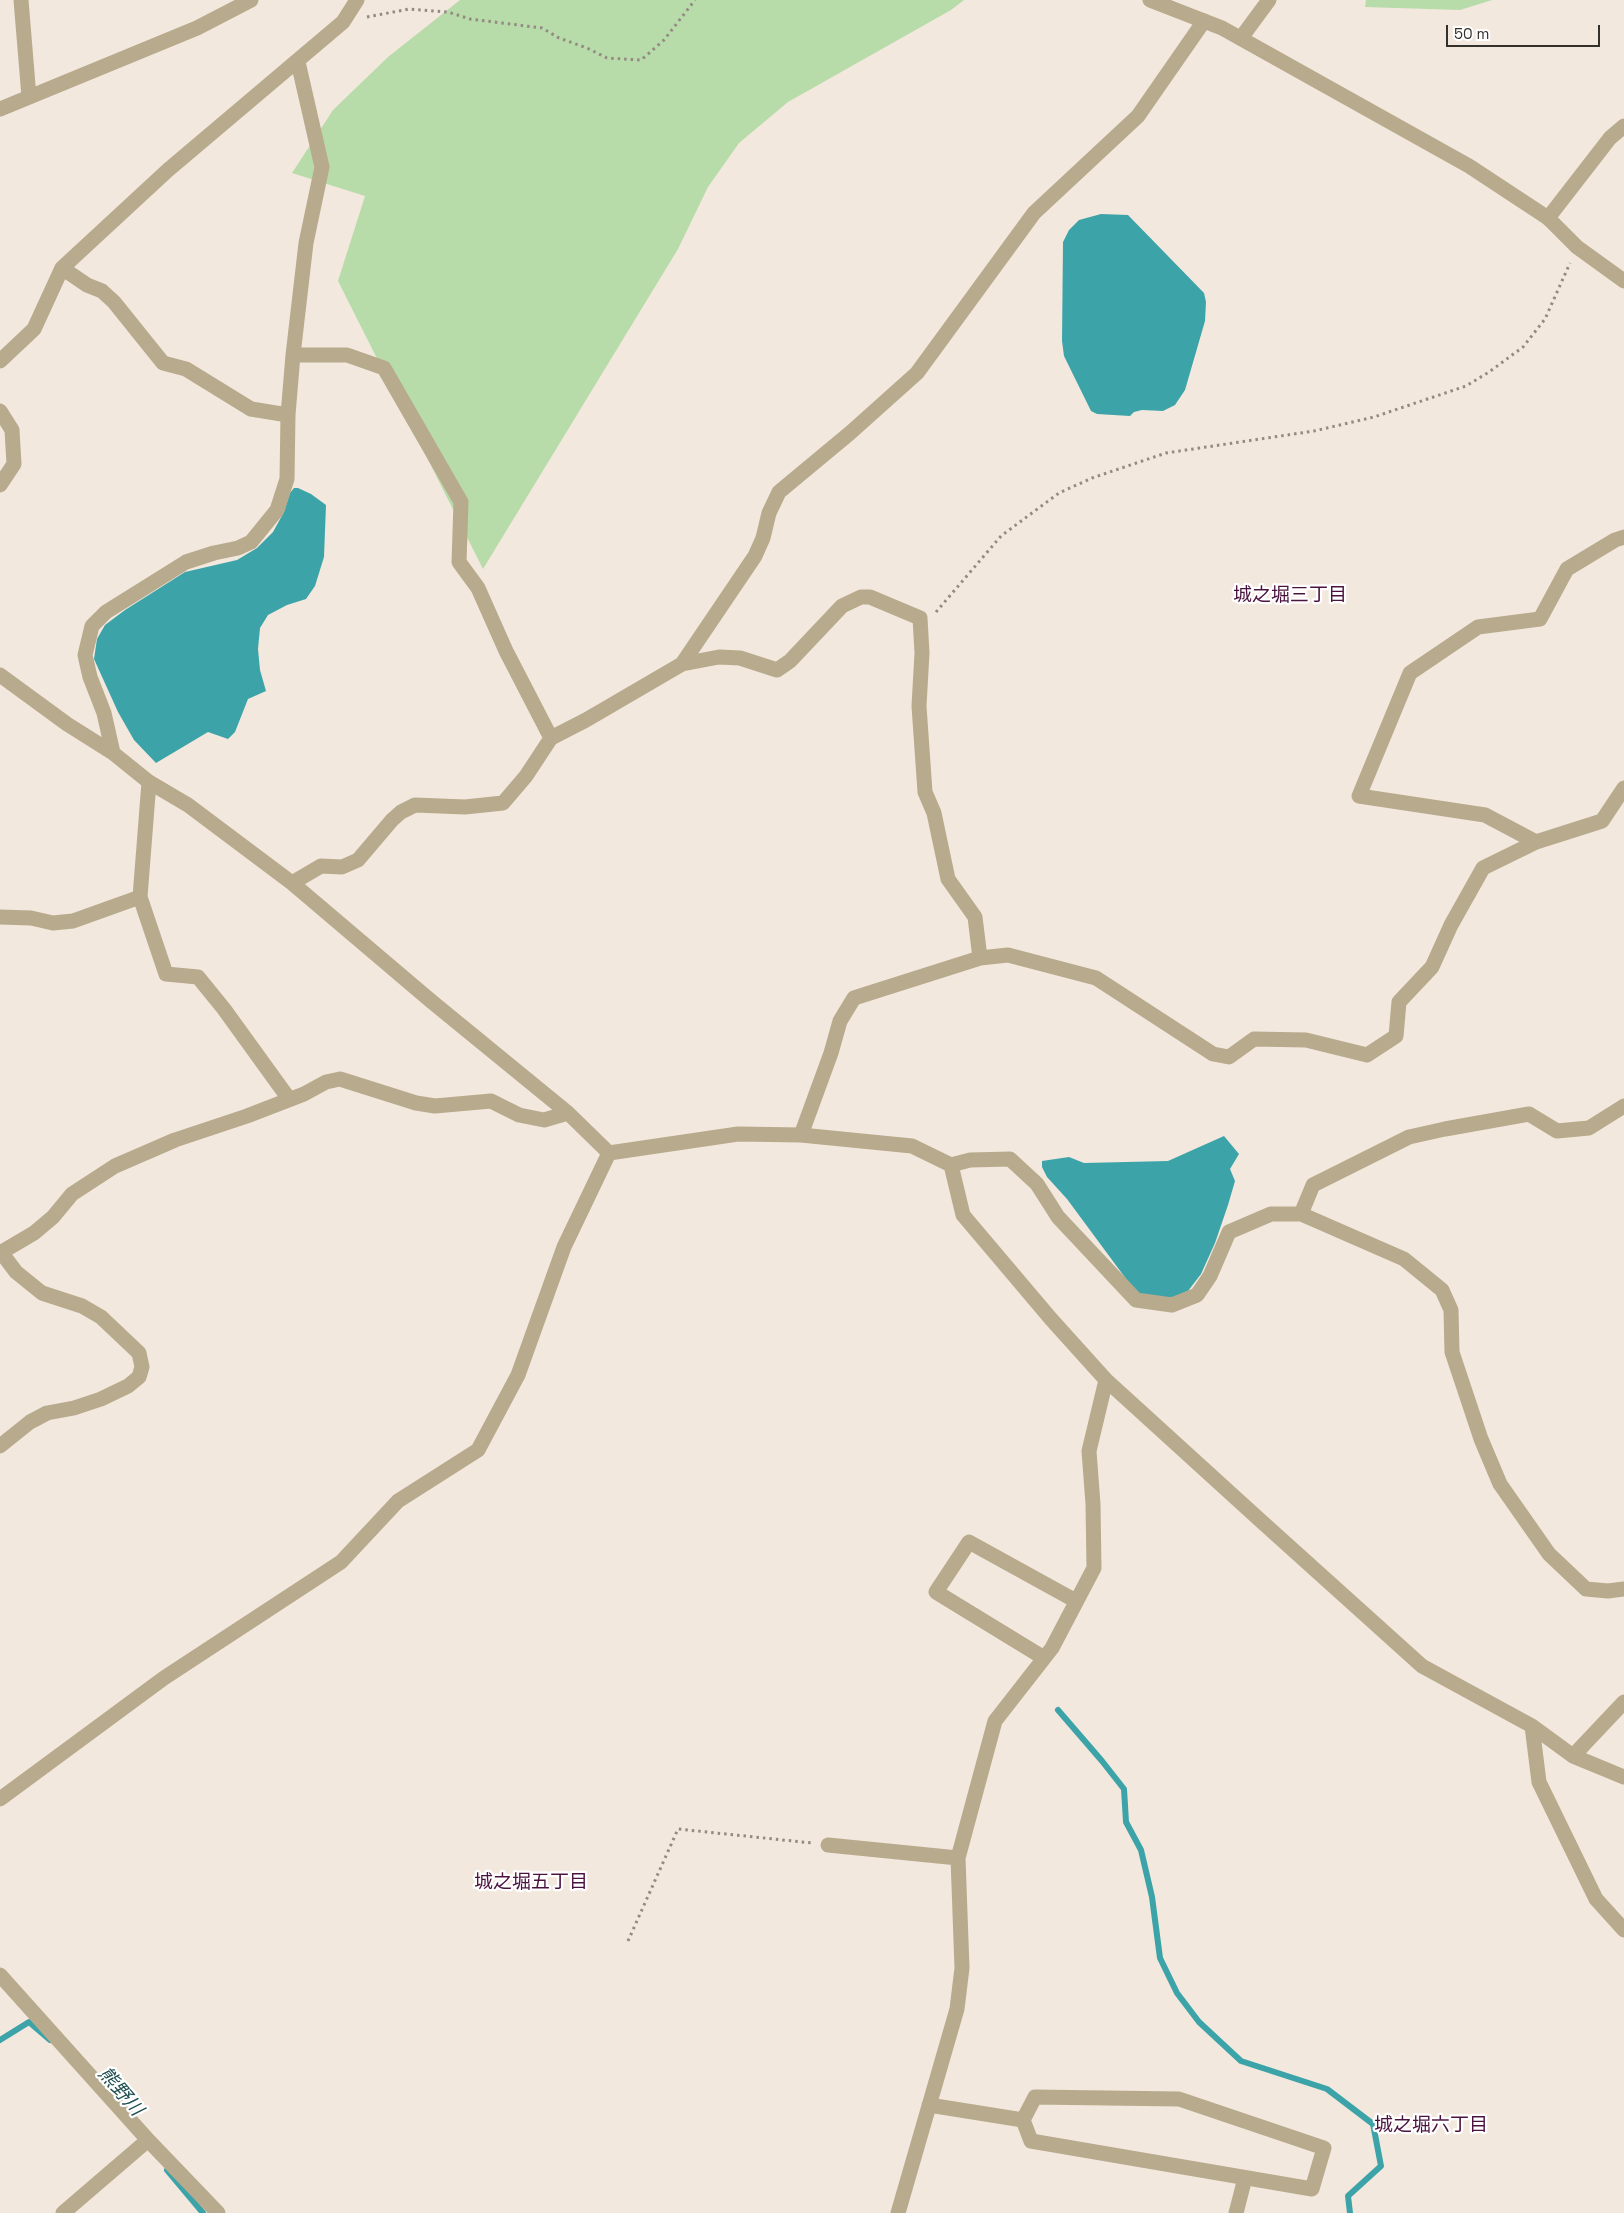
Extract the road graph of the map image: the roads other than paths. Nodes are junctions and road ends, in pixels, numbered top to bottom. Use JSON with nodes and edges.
{"nodes":[{"id":1,"x":21,"y":0,"type":"edge"},
{"id":2,"x":251,"y":0,"type":"edge"},
{"id":3,"x":358,"y":0,"type":"edge"},
{"id":4,"x":1150,"y":0,"type":"edge"},
{"id":5,"x":1269,"y":0,"type":"edge"},
{"id":6,"x":1204,"y":21,"type":"junction"},
{"id":7,"x":1241,"y":38,"type":"junction"},
{"id":8,"x":298,"y":62,"type":"junction"},
{"id":9,"x":29,"y":97,"type":"junction"},
{"id":10,"x":0,"y":109,"type":"edge"},
{"id":11,"x":1624,"y":126,"type":"edge"},
{"id":12,"x":1548,"y":218,"type":"junction"},
{"id":13,"x":62,"y":268,"type":"junction"},
{"id":14,"x":1624,"y":281,"type":"edge"},
{"id":15,"x":293,"y":354,"type":"junction"},
{"id":16,"x":0,"y":361,"type":"edge"},
{"id":17,"x":0,"y":411,"type":"edge"},
{"id":18,"x":288,"y":415,"type":"junction"},
{"id":19,"x":0,"y":485,"type":"edge"},
{"id":20,"x":1624,"y":537,"type":"edge"},
{"id":21,"x":682,"y":664,"type":"junction"},
{"id":22,"x":0,"y":676,"type":"edge"},
{"id":23,"x":551,"y":738,"type":"junction"},
{"id":24,"x":113,"y":753,"type":"junction"},
{"id":25,"x":150,"y":782,"type":"junction"},
{"id":26,"x":1624,"y":788,"type":"edge"},
{"id":27,"x":1536,"y":842,"type":"junction"},
{"id":28,"x":292,"y":883,"type":"junction"},
{"id":29,"x":140,"y":897,"type":"junction"},
{"id":30,"x":0,"y":917,"type":"edge"},
{"id":31,"x":980,"y":958,"type":"junction"},
{"id":32,"x":289,"y":1100,"type":"junction"},
{"id":33,"x":1624,"y":1106,"type":"edge"},
{"id":34,"x":568,"y":1113,"type":"junction"},
{"id":35,"x":801,"y":1135,"type":"junction"},
{"id":36,"x":609,"y":1153,"type":"junction"},
{"id":37,"x":951,"y":1165,"type":"junction"},
{"id":38,"x":1301,"y":1214,"type":"junction"},
{"id":39,"x":1,"y":1253,"type":"edge"},
{"id":40,"x":1106,"y":1380,"type":"junction"},
{"id":41,"x":0,"y":1446,"type":"edge"},
{"id":42,"x":1624,"y":1589,"type":"edge"},
{"id":43,"x":1076,"y":1601,"type":"junction"},
{"id":44,"x":1044,"y":1658,"type":"junction"},
{"id":45,"x":1624,"y":1702,"type":"edge"},
{"id":46,"x":1532,"y":1726,"type":"junction"},
{"id":47,"x":1573,"y":1756,"type":"junction"},
{"id":48,"x":1624,"y":1776,"type":"edge"},
{"id":49,"x":0,"y":1799,"type":"edge"},
{"id":50,"x":828,"y":1845,"type":"road end"},
{"id":51,"x":958,"y":1858,"type":"junction"},
{"id":52,"x":1624,"y":1930,"type":"edge"},
{"id":53,"x":0,"y":1975,"type":"edge"},
{"id":54,"x":929,"y":2105,"type":"junction"},
{"id":55,"x":1023,"y":2120,"type":"junction"},
{"id":56,"x":148,"y":2140,"type":"junction"},
{"id":57,"x":1245,"y":2178,"type":"junction"},
{"id":58,"x":64,"y":2213,"type":"edge"},
{"id":59,"x":218,"y":2213,"type":"edge"},
{"id":60,"x":898,"y":2213,"type":"edge"},
{"id":61,"x":1236,"y":2213,"type":"edge"}],
"edges":[{"from":1,"to":9,"type":"street"},
{"from":2,"to":9,"type":"street"},
{"from":3,"to":8,"type":"street"},
{"from":4,"to":6,"type":"street"},
{"from":5,"to":7,"type":"street"},
{"from":6,"to":7,"type":"street"},
{"from":6,"to":21,"type":"street"},
{"from":7,"to":12,"type":"street"},
{"from":8,"to":13,"type":"street"},
{"from":8,"to":15,"type":"street"},
{"from":9,"to":10,"type":"street"},
{"from":11,"to":12,"type":"street"},
{"from":12,"to":14,"type":"street"},
{"from":13,"to":16,"type":"street"},
{"from":13,"to":18,"type":"street"},
{"from":15,"to":18,"type":"street"},
{"from":15,"to":23,"type":"street"},
{"from":17,"to":19,"type":"street"},
{"from":18,"to":24,"type":"street"},
{"from":20,"to":27,"type":"street"},
{"from":21,"to":23,"type":"street"},
{"from":21,"to":31,"type":"street"},
{"from":22,"to":24,"type":"street"},
{"from":23,"to":28,"type":"street"},
{"from":24,"to":25,"type":"street"},
{"from":25,"to":28,"type":"street"},
{"from":25,"to":29,"type":"street"},
{"from":26,"to":27,"type":"street"},
{"from":27,"to":31,"type":"street"},
{"from":28,"to":34,"type":"street"},
{"from":29,"to":30,"type":"street"},
{"from":29,"to":32,"type":"street"},
{"from":31,"to":35,"type":"street"},
{"from":32,"to":34,"type":"street"},
{"from":32,"to":39,"type":"street"},
{"from":33,"to":38,"type":"street"},
{"from":34,"to":36,"type":"street"},
{"from":35,"to":36,"type":"street"},
{"from":35,"to":37,"type":"street"},
{"from":36,"to":49,"type":"street"},
{"from":37,"to":38,"type":"street"},
{"from":37,"to":40,"type":"street"},
{"from":38,"to":42,"type":"street"},
{"from":39,"to":41,"type":"street"},
{"from":40,"to":43,"type":"street"},
{"from":40,"to":46,"type":"street"},
{"from":43,"to":44,"type":"street"},
{"from":43,"to":44,"type":"street"},
{"from":44,"to":51,"type":"street"},
{"from":45,"to":47,"type":"street"},
{"from":46,"to":47,"type":"street"},
{"from":46,"to":52,"type":"street"},
{"from":47,"to":48,"type":"street"},
{"from":50,"to":51,"type":"street"},
{"from":51,"to":54,"type":"street"},
{"from":53,"to":56,"type":"street"},
{"from":54,"to":55,"type":"street"},
{"from":54,"to":60,"type":"street"},
{"from":55,"to":57,"type":"street"},
{"from":55,"to":57,"type":"street"},
{"from":56,"to":58,"type":"street"},
{"from":56,"to":59,"type":"street"},
{"from":57,"to":61,"type":"street"}]}
